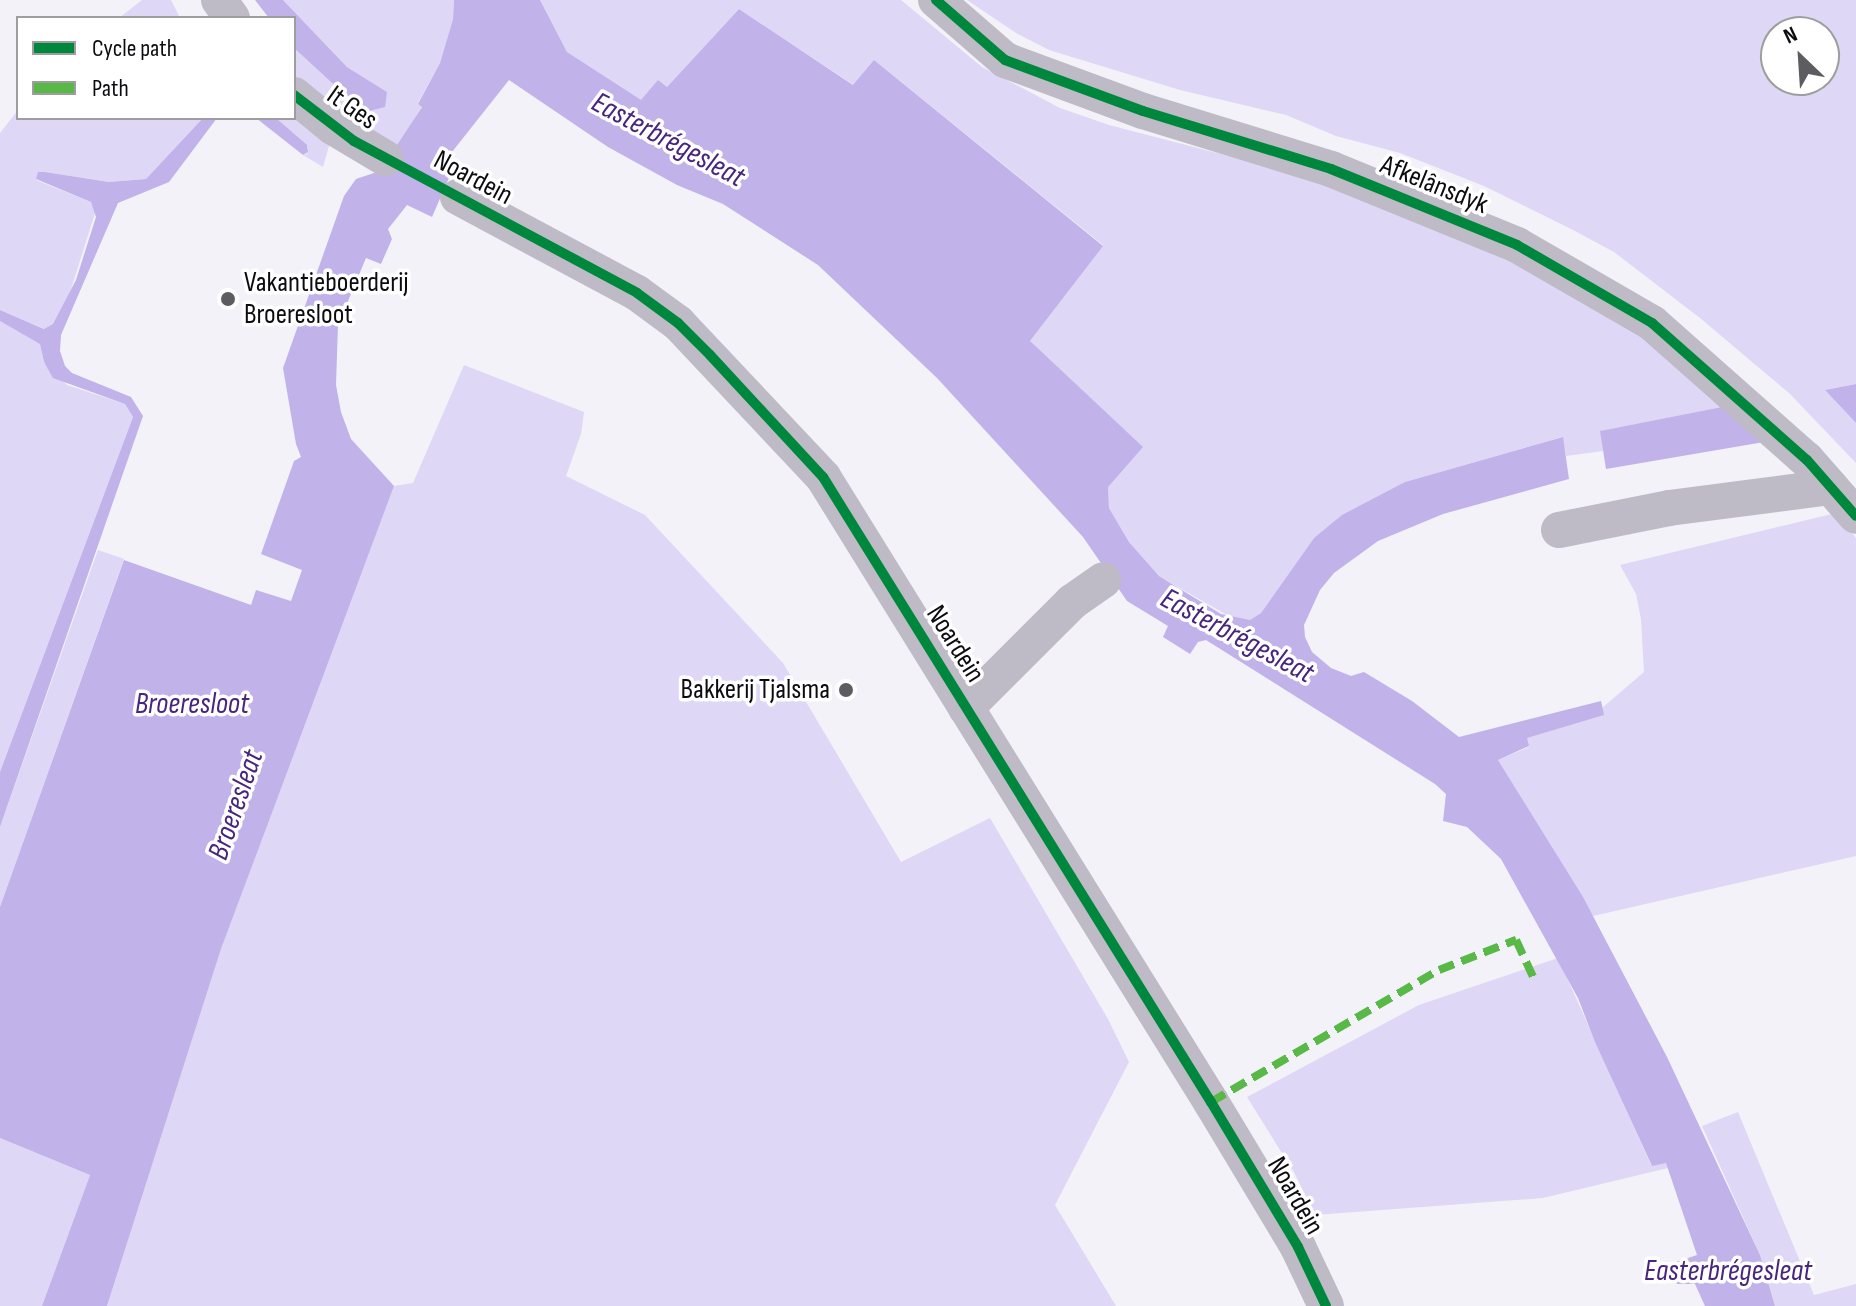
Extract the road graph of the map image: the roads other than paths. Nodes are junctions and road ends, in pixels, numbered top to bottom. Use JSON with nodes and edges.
{"nodes":[{"id":1,"x":936,"y":0,"type":"edge"},
{"id":2,"x":296,"y":97,"type":"edge"},
{"id":3,"x":385,"y":158,"type":"dead end"},
{"id":4,"x":458,"y":197,"type":"dead end"},
{"id":5,"x":1831,"y":487,"type":"junction"},
{"id":6,"x":1856,"y":516,"type":"edge"},
{"id":7,"x":1559,"y":530,"type":"dead end"},
{"id":8,"x":1103,"y":580,"type":"dead end"},
{"id":9,"x":966,"y":708,"type":"junction"},
{"id":10,"x":1326,"y":1306,"type":"edge"}],
"edges":[{"from":1,"to":5,"type":"street","name":"Afkelânsdyk"},
{"from":2,"to":3,"type":"street","name":"It Ges"},
{"from":4,"to":9,"type":"street","name":"Noardein"},
{"from":5,"to":6,"type":"street","name":"Afkelânsdyk"},
{"from":5,"to":7,"type":"street"},
{"from":8,"to":9,"type":"street","name":"Noardein"},
{"from":9,"to":10,"type":"street","name":"Noardein"}]}
